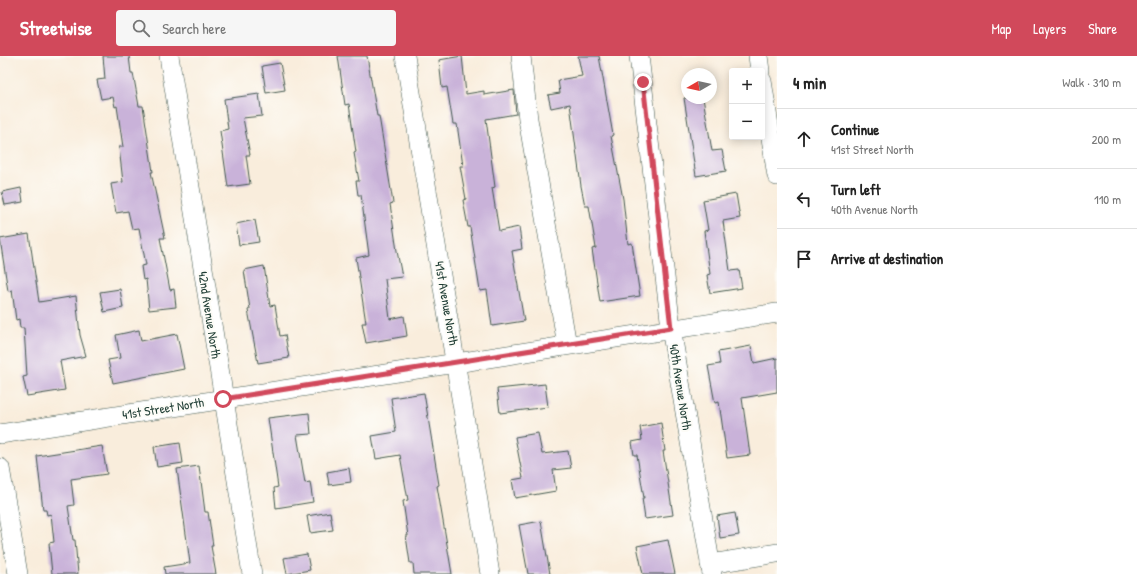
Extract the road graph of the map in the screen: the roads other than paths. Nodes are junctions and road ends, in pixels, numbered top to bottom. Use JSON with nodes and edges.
{"nodes":[{"id":1,"x":169,"y":56,"type":"edge"},
{"id":2,"x":405,"y":56,"type":"edge"},
{"id":3,"x":521,"y":56,"type":"edge"},
{"id":4,"x":639,"y":56,"type":"edge"},
{"id":5,"x":758,"y":56,"type":"edge"},
{"id":6,"x":760,"y":68,"type":"edge"},
{"id":7,"x":765,"y":100,"type":"edge"},
{"id":8,"x":777,"y":176,"type":"edge"},
{"id":9,"x":777,"y":313,"type":"edge"},
{"id":10,"x":671,"y":328,"type":"junction"},
{"id":11,"x":567,"y":345,"type":"junction"},
{"id":12,"x":457,"y":363,"type":"junction"},
{"id":13,"x":223,"y":399,"type":"junction"},
{"id":14,"x":0,"y":434,"type":"edge"},
{"id":15,"x":0,"y":468,"type":"edge"},
{"id":16,"x":777,"y":553,"type":"edge"},
{"id":17,"x":711,"y":569,"type":"edge"},
{"id":18,"x":18,"y":574,"type":"edge"},
{"id":19,"x":252,"y":574,"type":"edge"},
{"id":20,"x":490,"y":574,"type":"edge"}],
"edges":[{"from":1,"to":13,"type":"street","name":"42nd Avenue North"},
{"from":2,"to":12,"type":"street","name":"41st Avenue North"},
{"from":3,"to":11,"type":"street"},
{"from":4,"to":10,"type":"street","name":"40th Avenue North"},
{"from":5,"to":6,"type":"street"},
{"from":7,"to":8,"type":"street"},
{"from":9,"to":10,"type":"street","name":"41st Street North"},
{"from":10,"to":11,"type":"street","name":"41st Street North"},
{"from":10,"to":17,"type":"street","name":"40th Avenue North"},
{"from":11,"to":12,"type":"street","name":"41st Street North"},
{"from":12,"to":13,"type":"street","name":"41st Street North"},
{"from":12,"to":20,"type":"street","name":"41st Avenue North"},
{"from":13,"to":14,"type":"street","name":"41st Street North"},
{"from":13,"to":19,"type":"street","name":"42nd Avenue North"},
{"from":15,"to":18,"type":"street"},
{"from":16,"to":17,"type":"street"}]}
